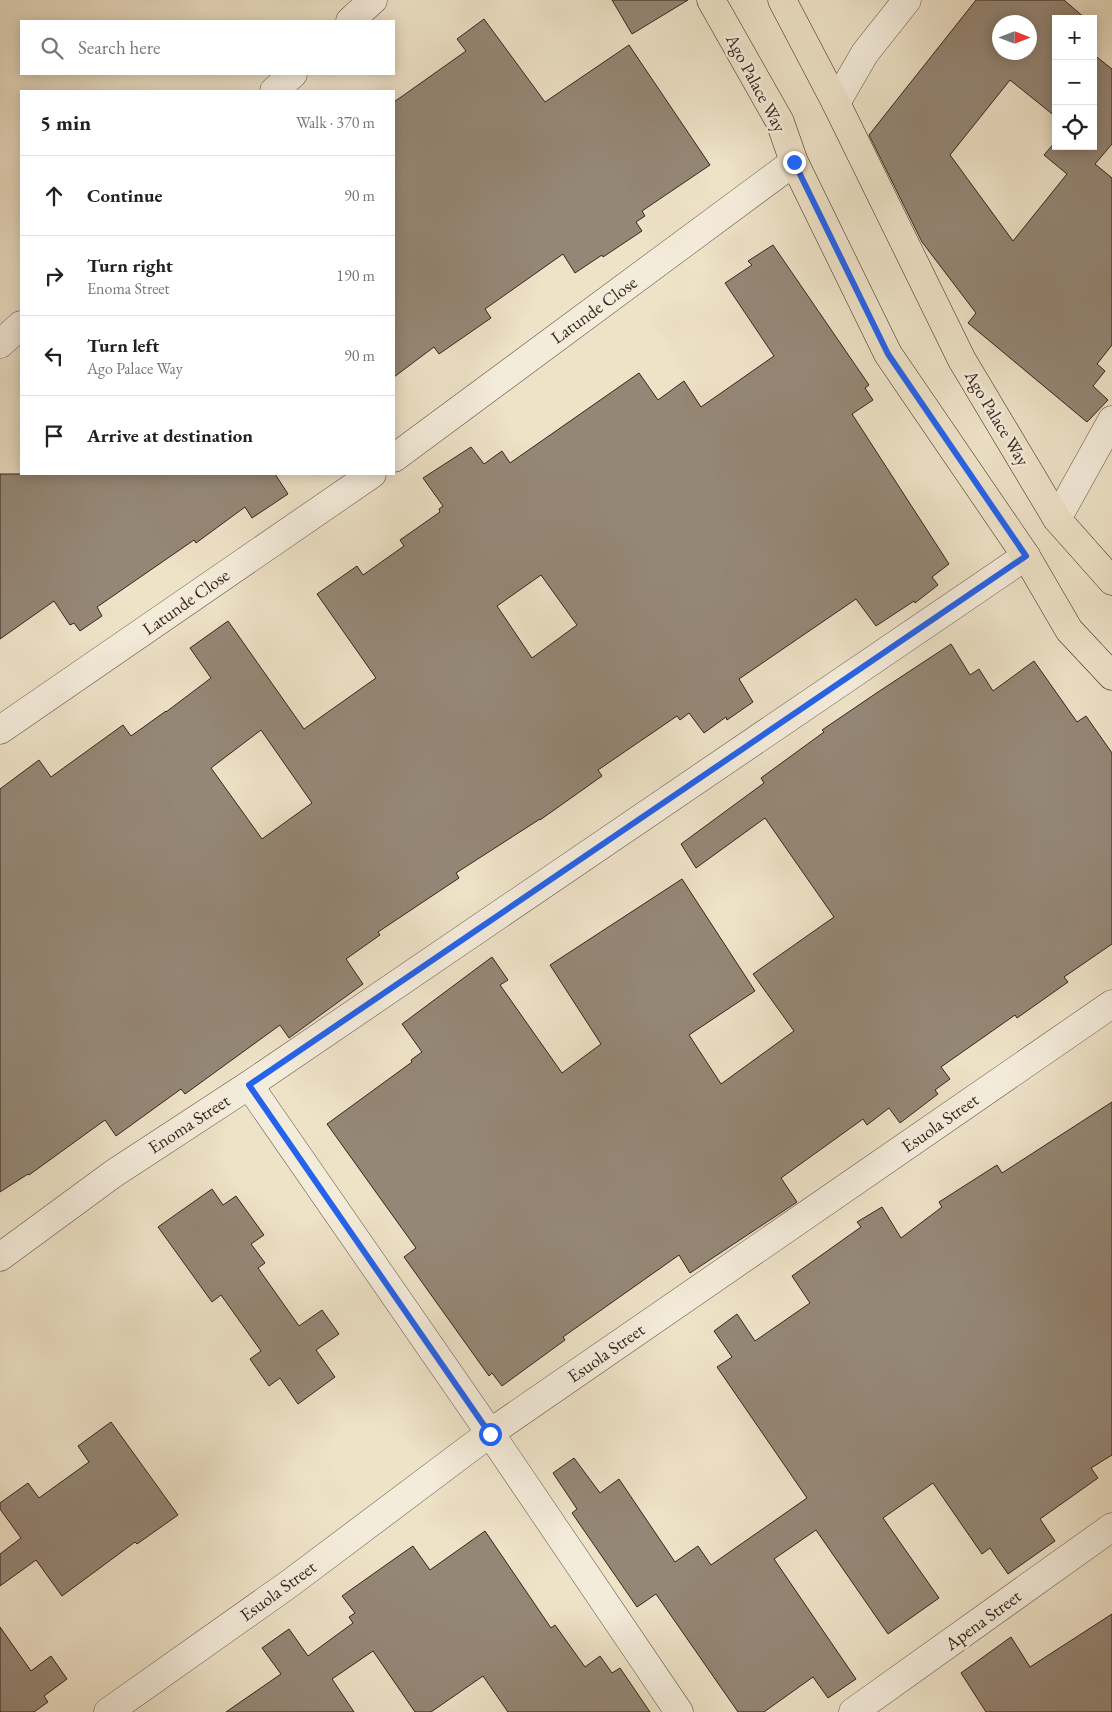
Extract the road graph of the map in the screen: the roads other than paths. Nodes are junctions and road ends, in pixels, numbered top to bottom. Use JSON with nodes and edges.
{"nodes":[{"id":1,"x":373,"y":0,"type":"edge"},
{"id":2,"x":711,"y":0,"type":"edge"},
{"id":3,"x":782,"y":0,"type":"edge"},
{"id":4,"x":907,"y":0,"type":"edge"},
{"id":5,"x":351,"y":20,"type":"edge"},
{"id":6,"x":292,"y":75,"type":"edge"},
{"id":7,"x":275,"y":90,"type":"edge"},
{"id":8,"x":836,"y":103,"type":"junction"},
{"id":9,"x":794,"y":162,"type":"junction"},
{"id":10,"x":20,"y":326,"type":"edge"},
{"id":11,"x":0,"y":344,"type":"edge"},
{"id":12,"x":1112,"y":420,"type":"edge"},
{"id":13,"x":395,"y":457,"type":"edge"},
{"id":14,"x":371,"y":475,"type":"edge"},
{"id":15,"x":1057,"y":519,"type":"junction"},
{"id":16,"x":1026,"y":556,"type":"junction"},
{"id":17,"x":1112,"y":582,"type":"edge"},
{"id":18,"x":1112,"y":676,"type":"edge"},
{"id":19,"x":0,"y":730,"type":"edge"},
{"id":20,"x":1112,"y":1004,"type":"edge"},
{"id":21,"x":249,"y":1085,"type":"junction"},
{"id":22,"x":0,"y":1258,"type":"edge"},
{"id":23,"x":490,"y":1434,"type":"junction"},
{"id":24,"x":1112,"y":1526,"type":"edge"},
{"id":25,"x":108,"y":1712,"type":"edge"},
{"id":26,"x":679,"y":1712,"type":"edge"},
{"id":27,"x":852,"y":1712,"type":"edge"}],
"edges":[{"from":1,"to":5,"type":"street"},
{"from":2,"to":9,"type":"main road","name":"Ago Palace Way"},
{"from":3,"to":8,"type":"main road","name":"Ago Palace Way"},
{"from":4,"to":8,"type":"street"},
{"from":6,"to":7,"type":"street"},
{"from":8,"to":15,"type":"main road","name":"Ago Palace Way"},
{"from":9,"to":13,"type":"street","name":"Latunde Close"},
{"from":9,"to":16,"type":"main road","name":"Ago Palace Way"},
{"from":10,"to":11,"type":"street"},
{"from":12,"to":15,"type":"street"},
{"from":14,"to":19,"type":"street","name":"Latunde Close"},
{"from":15,"to":17,"type":"main road","name":"Ago Palace Way"},
{"from":16,"to":18,"type":"main road","name":"Ago Palace Way"},
{"from":16,"to":21,"type":"street","name":"Enoma Street"},
{"from":20,"to":23,"type":"street","name":"Esuola Street"},
{"from":21,"to":22,"type":"street","name":"Enoma Street"},
{"from":21,"to":23,"type":"street"},
{"from":23,"to":25,"type":"street","name":"Esuola Street"},
{"from":23,"to":26,"type":"street"},
{"from":24,"to":27,"type":"street","name":"Apena Street"}]}
